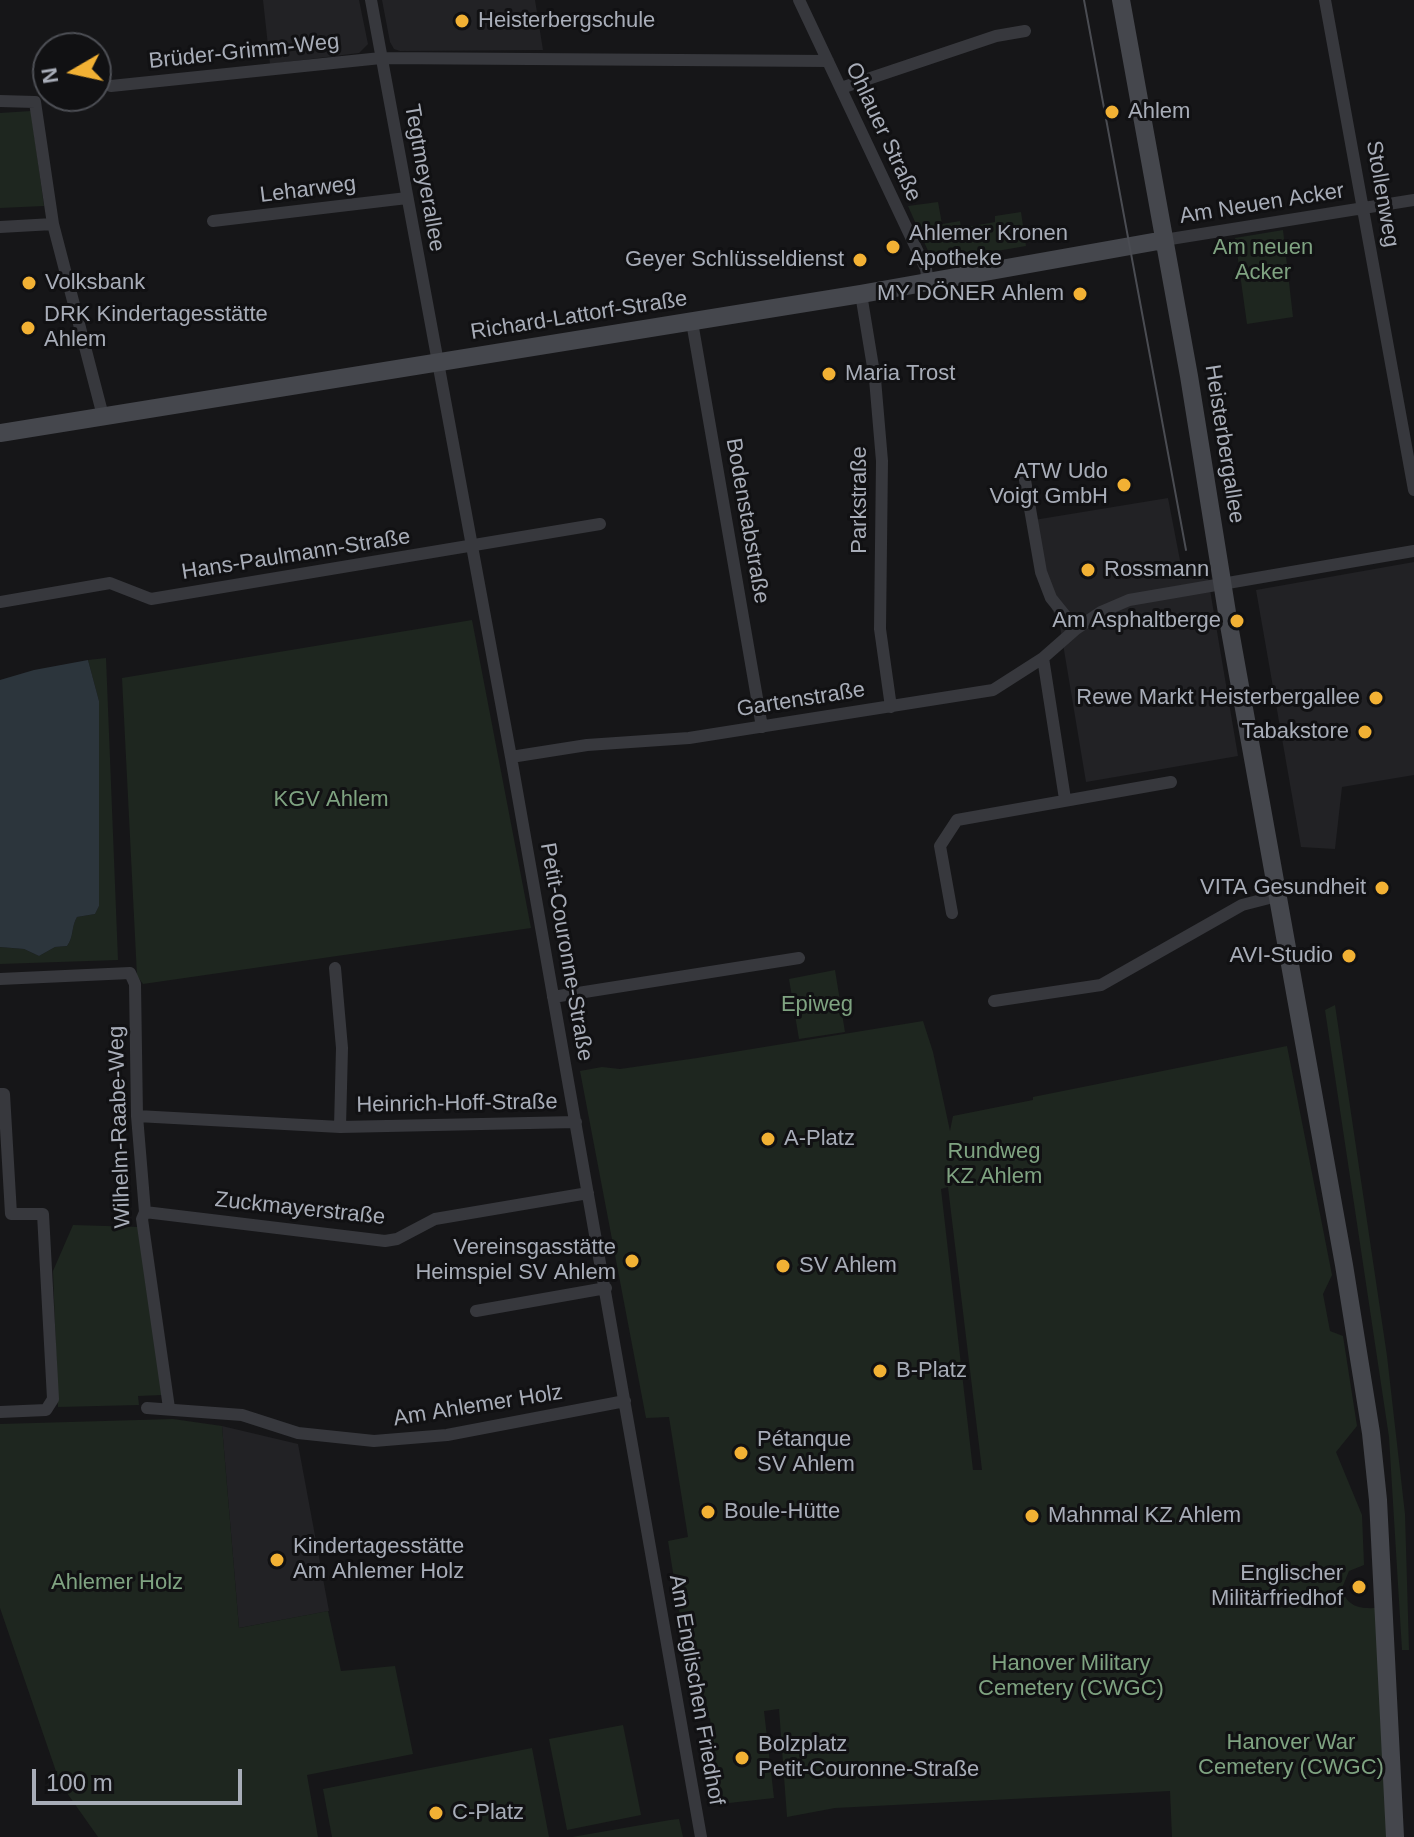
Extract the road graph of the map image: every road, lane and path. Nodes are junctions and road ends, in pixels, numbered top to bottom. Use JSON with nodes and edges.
{"nodes":[{"id":1,"x":371,"y":0,"type":"edge"},
{"id":2,"x":799,"y":0,"type":"edge"},
{"id":3,"x":1121,"y":0,"type":"edge"},
{"id":4,"x":1325,"y":0,"type":"edge"},
{"id":5,"x":1025,"y":31,"type":"dead end"},
{"id":6,"x":381,"y":58,"type":"junction"},
{"id":7,"x":828,"y":61,"type":"junction"},
{"id":8,"x":112,"y":86,"type":"edge"},
{"id":9,"x":841,"y":88,"type":"junction"},
{"id":10,"x":0,"y":101,"type":"edge"},
{"id":11,"x":407,"y":198,"type":"junction"},
{"id":12,"x":1414,"y":200,"type":"edge"},
{"id":13,"x":1365,"y":208,"type":"junction"},
{"id":14,"x":213,"y":221,"type":"dead end"},
{"id":15,"x":53,"y":224,"type":"junction"},
{"id":16,"x":0,"y":227,"type":"edge"},
{"id":17,"x":1164,"y":240,"type":"junction"},
{"id":18,"x":928,"y":283,"type":"junction"},
{"id":19,"x":861,"y":294,"type":"junction"},
{"id":20,"x":692,"y":322,"type":"junction"},
{"id":21,"x":437,"y":362,"type":"junction"},
{"id":22,"x":103,"y":416,"type":"junction"},
{"id":23,"x":0,"y":433,"type":"edge"},
{"id":24,"x":1025,"y":480,"type":"dead end"},
{"id":25,"x":1414,"y":490,"type":"edge"},
{"id":26,"x":600,"y":524,"type":"dead end"},
{"id":27,"x":471,"y":547,"type":"junction"},
{"id":28,"x":1414,"y":551,"type":"edge"},
{"id":29,"x":1223,"y":584,"type":"junction"},
{"id":30,"x":0,"y":602,"type":"edge"},
{"id":31,"x":1076,"y":629,"type":"junction"},
{"id":32,"x":1043,"y":658,"type":"junction"},
{"id":33,"x":891,"y":707,"type":"junction"},
{"id":34,"x":762,"y":727,"type":"junction"},
{"id":35,"x":511,"y":757,"type":"junction"},
{"id":36,"x":1171,"y":782,"type":"dead end"},
{"id":37,"x":1065,"y":799,"type":"junction"},
{"id":38,"x":1277,"y":896,"type":"junction"},
{"id":39,"x":952,"y":913,"type":"dead end"},
{"id":40,"x":799,"y":958,"type":"dead end"},
{"id":41,"x":335,"y":968,"type":"dead end"},
{"id":42,"x":0,"y":979,"type":"edge"},
{"id":43,"x":553,"y":997,"type":"junction"},
{"id":44,"x":994,"y":1001,"type":"dead end"},
{"id":45,"x":0,"y":1094,"type":"edge"},
{"id":46,"x":137,"y":1116,"type":"junction"},
{"id":47,"x":576,"y":1122,"type":"junction"},
{"id":48,"x":340,"y":1127,"type":"junction"},
{"id":49,"x":588,"y":1193,"type":"junction"},
{"id":50,"x":145,"y":1212,"type":"junction"},
{"id":51,"x":606,"y":1288,"type":"junction"},
{"id":52,"x":476,"y":1311,"type":"dead end"},
{"id":53,"x":625,"y":1401,"type":"junction"},
{"id":54,"x":147,"y":1408,"type":"dead end"},
{"id":55,"x":169,"y":1408,"type":"junction"},
{"id":56,"x":0,"y":1412,"type":"edge"},
{"id":57,"x":652,"y":1549,"type":"joint"},
{"id":58,"x":701,"y":1837,"type":"edge"},
{"id":59,"x":1395,"y":1837,"type":"edge"}],
"edges":[{"from":1,"to":6,"type":"street","name":"Tegtmeyerallee"},
{"from":2,"to":7,"type":"street","name":"Ohlauer Straße"},
{"from":3,"to":17,"type":"main road","name":"Heisterbergallee"},
{"from":4,"to":13,"type":"street","name":"Stollenweg"},
{"from":5,"to":9,"type":"street"},
{"from":6,"to":7,"type":"street","name":"Brüder-Grimm-Weg"},
{"from":6,"to":8,"type":"street","name":"Brüder-Grimm-Weg"},
{"from":6,"to":11,"type":"street","name":"Tegtmeyerallee"},
{"from":7,"to":9,"type":"street","name":"Ohlauer Straße"},
{"from":9,"to":18,"type":"street","name":"Ohlauer Straße"},
{"from":10,"to":15,"type":"street"},
{"from":11,"to":14,"type":"street","name":"Leharweg"},
{"from":11,"to":21,"type":"street","name":"Tegtmeyerallee"},
{"from":12,"to":13,"type":"street","name":"Am Neuen Acker"},
{"from":13,"to":17,"type":"street","name":"Am Neuen Acker"},
{"from":13,"to":25,"type":"street","name":"Stollenweg"},
{"from":15,"to":16,"type":"street"},
{"from":15,"to":22,"type":"street"},
{"from":17,"to":18,"type":"main road","name":"Richard-Lattorf-Straße"},
{"from":17,"to":29,"type":"main road","name":"Heisterbergallee"},
{"from":18,"to":19,"type":"main road","name":"Richard-Lattorf-Straße"},
{"from":19,"to":20,"type":"main road","name":"Richard-Lattorf-Straße"},
{"from":19,"to":33,"type":"street","name":"Parkstraße"},
{"from":20,"to":21,"type":"main road","name":"Richard-Lattorf-Straße"},
{"from":20,"to":34,"type":"street","name":"Bodenstabstraße"},
{"from":21,"to":22,"type":"main road","name":"Richard-Lattorf-Straße"},
{"from":21,"to":27,"type":"street","name":"Petit-Couronne-Straße"},
{"from":22,"to":23,"type":"main road","name":"Richard-Lattorf-Straße"},
{"from":24,"to":31,"type":"street"},
{"from":26,"to":27,"type":"street","name":"Hans-Paulmann-Straße"},
{"from":27,"to":30,"type":"street","name":"Hans-Paulmann-Straße"},
{"from":27,"to":35,"type":"street","name":"Petit-Couronne-Straße"},
{"from":28,"to":29,"type":"street"},
{"from":29,"to":31,"type":"street","name":"Gartenstraße"},
{"from":29,"to":38,"type":"main road","name":"Heisterbergallee"},
{"from":31,"to":32,"type":"street","name":"Gartenstraße"},
{"from":32,"to":33,"type":"street","name":"Gartenstraße"},
{"from":32,"to":37,"type":"street"},
{"from":33,"to":34,"type":"street","name":"Gartenstraße"},
{"from":34,"to":35,"type":"street","name":"Gartenstraße"},
{"from":35,"to":43,"type":"street","name":"Petit-Couronne-Straße"},
{"from":36,"to":37,"type":"street"},
{"from":37,"to":39,"type":"street"},
{"from":38,"to":44,"type":"street"},
{"from":38,"to":59,"type":"main road","name":"Heisterbergallee"},
{"from":40,"to":43,"type":"street"},
{"from":41,"to":48,"type":"street","name":"Heinrich-Hoff-Straße"},
{"from":42,"to":46,"type":"street","name":"Wilhelm-Raabe-Weg"},
{"from":43,"to":47,"type":"street","name":"Petit-Couronne-Straße"},
{"from":45,"to":56,"type":"street"},
{"from":46,"to":48,"type":"street","name":"Heinrich-Hoff-Straße"},
{"from":46,"to":50,"type":"street","name":"Wilhelm-Raabe-Weg"},
{"from":47,"to":48,"type":"street","name":"Heinrich-Hoff-Straße"},
{"from":47,"to":49,"type":"street","name":"Petit-Couronne-Straße"},
{"from":49,"to":50,"type":"street","name":"Zuckmayerstraße"},
{"from":49,"to":51,"type":"street","name":"Petit-Couronne-Straße"},
{"from":50,"to":55,"type":"street","name":"Wilhelm-Raabe-Weg"},
{"from":51,"to":52,"type":"street"},
{"from":51,"to":53,"type":"street","name":"Petit-Couronne-Straße"},
{"from":53,"to":55,"type":"street","name":"Am Ahlemer Holz"},
{"from":53,"to":57,"type":"street","name":"Petit-Couronne-Straße"},
{"from":54,"to":55,"type":"street","name":"Am Ahlemer Holz"},
{"from":57,"to":58,"type":"street","name":"Am Englischen Friedhof"}]}
